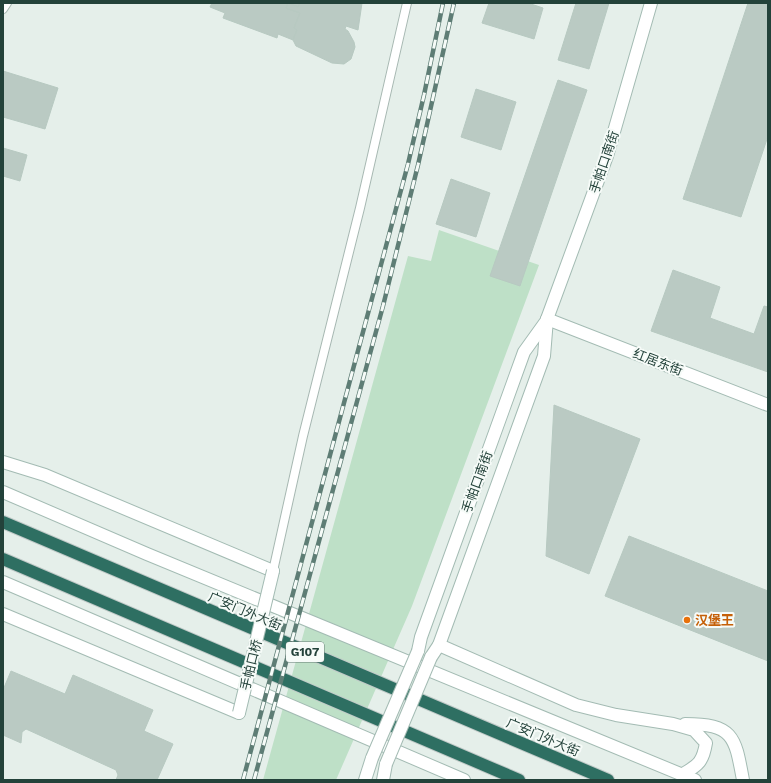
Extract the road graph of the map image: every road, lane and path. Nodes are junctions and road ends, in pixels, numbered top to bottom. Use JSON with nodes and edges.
{"nodes":[{"id":1,"x":7,"y":3,"type":"edge"},
{"id":2,"x":408,"y":3,"type":"edge"},
{"id":3,"x":651,"y":3,"type":"edge"},
{"id":4,"x":3,"y":9,"type":"edge"},
{"id":5,"x":547,"y":319,"type":"junction"},
{"id":6,"x":768,"y":405,"type":"edge"},
{"id":7,"x":3,"y":462,"type":"edge"},
{"id":8,"x":3,"y":492,"type":"edge"},
{"id":9,"x":3,"y":522,"type":"edge"},
{"id":10,"x":3,"y":559,"type":"edge"},
{"id":11,"x":274,"y":571,"type":"junction"},
{"id":12,"x":3,"y":582,"type":"edge"},
{"id":13,"x":3,"y":614,"type":"edge"},
{"id":14,"x":439,"y":644,"type":"junction"},
{"id":15,"x":673,"y":724,"type":"junction"},
{"id":16,"x":683,"y":774,"type":"junction"},
{"id":17,"x":365,"y":780,"type":"edge"},
{"id":18,"x":383,"y":780,"type":"edge"},
{"id":19,"x":464,"y":780,"type":"edge"},
{"id":20,"x":519,"y":780,"type":"edge"},
{"id":21,"x":608,"y":780,"type":"edge"},
{"id":22,"x":695,"y":780,"type":"edge"},
{"id":23,"x":743,"y":780,"type":"edge"}],
"edges":[{"from":1,"to":4,"type":"lane"},
{"from":2,"to":11,"type":"lane"},
{"from":3,"to":5,"type":"street","name":"手帕口南街"},
{"from":5,"to":6,"type":"street","name":"红居东街"},
{"from":5,"to":14,"type":"street","name":"手帕口南街"},
{"from":5,"to":17,"type":"street","name":"手帕口南街","bridge":true},
{"from":7,"to":11,"type":"street"},
{"from":8,"to":16,"type":"street"},
{"from":9,"to":21,"type":"highway","name":"广安门外大街","number":"G107"},
{"from":10,"to":20,"type":"highway","number":"G107"},
{"from":11,"to":13,"type":"street","name":"手帕口桥","bridge":true},
{"from":12,"to":19,"type":"street"},
{"from":14,"to":15,"type":"street"},
{"from":14,"to":18,"type":"street","name":"手帕口南街","bridge":true},
{"from":15,"to":16,"type":"street"},
{"from":15,"to":23,"type":"street"},
{"from":16,"to":22,"type":"street"}]}
